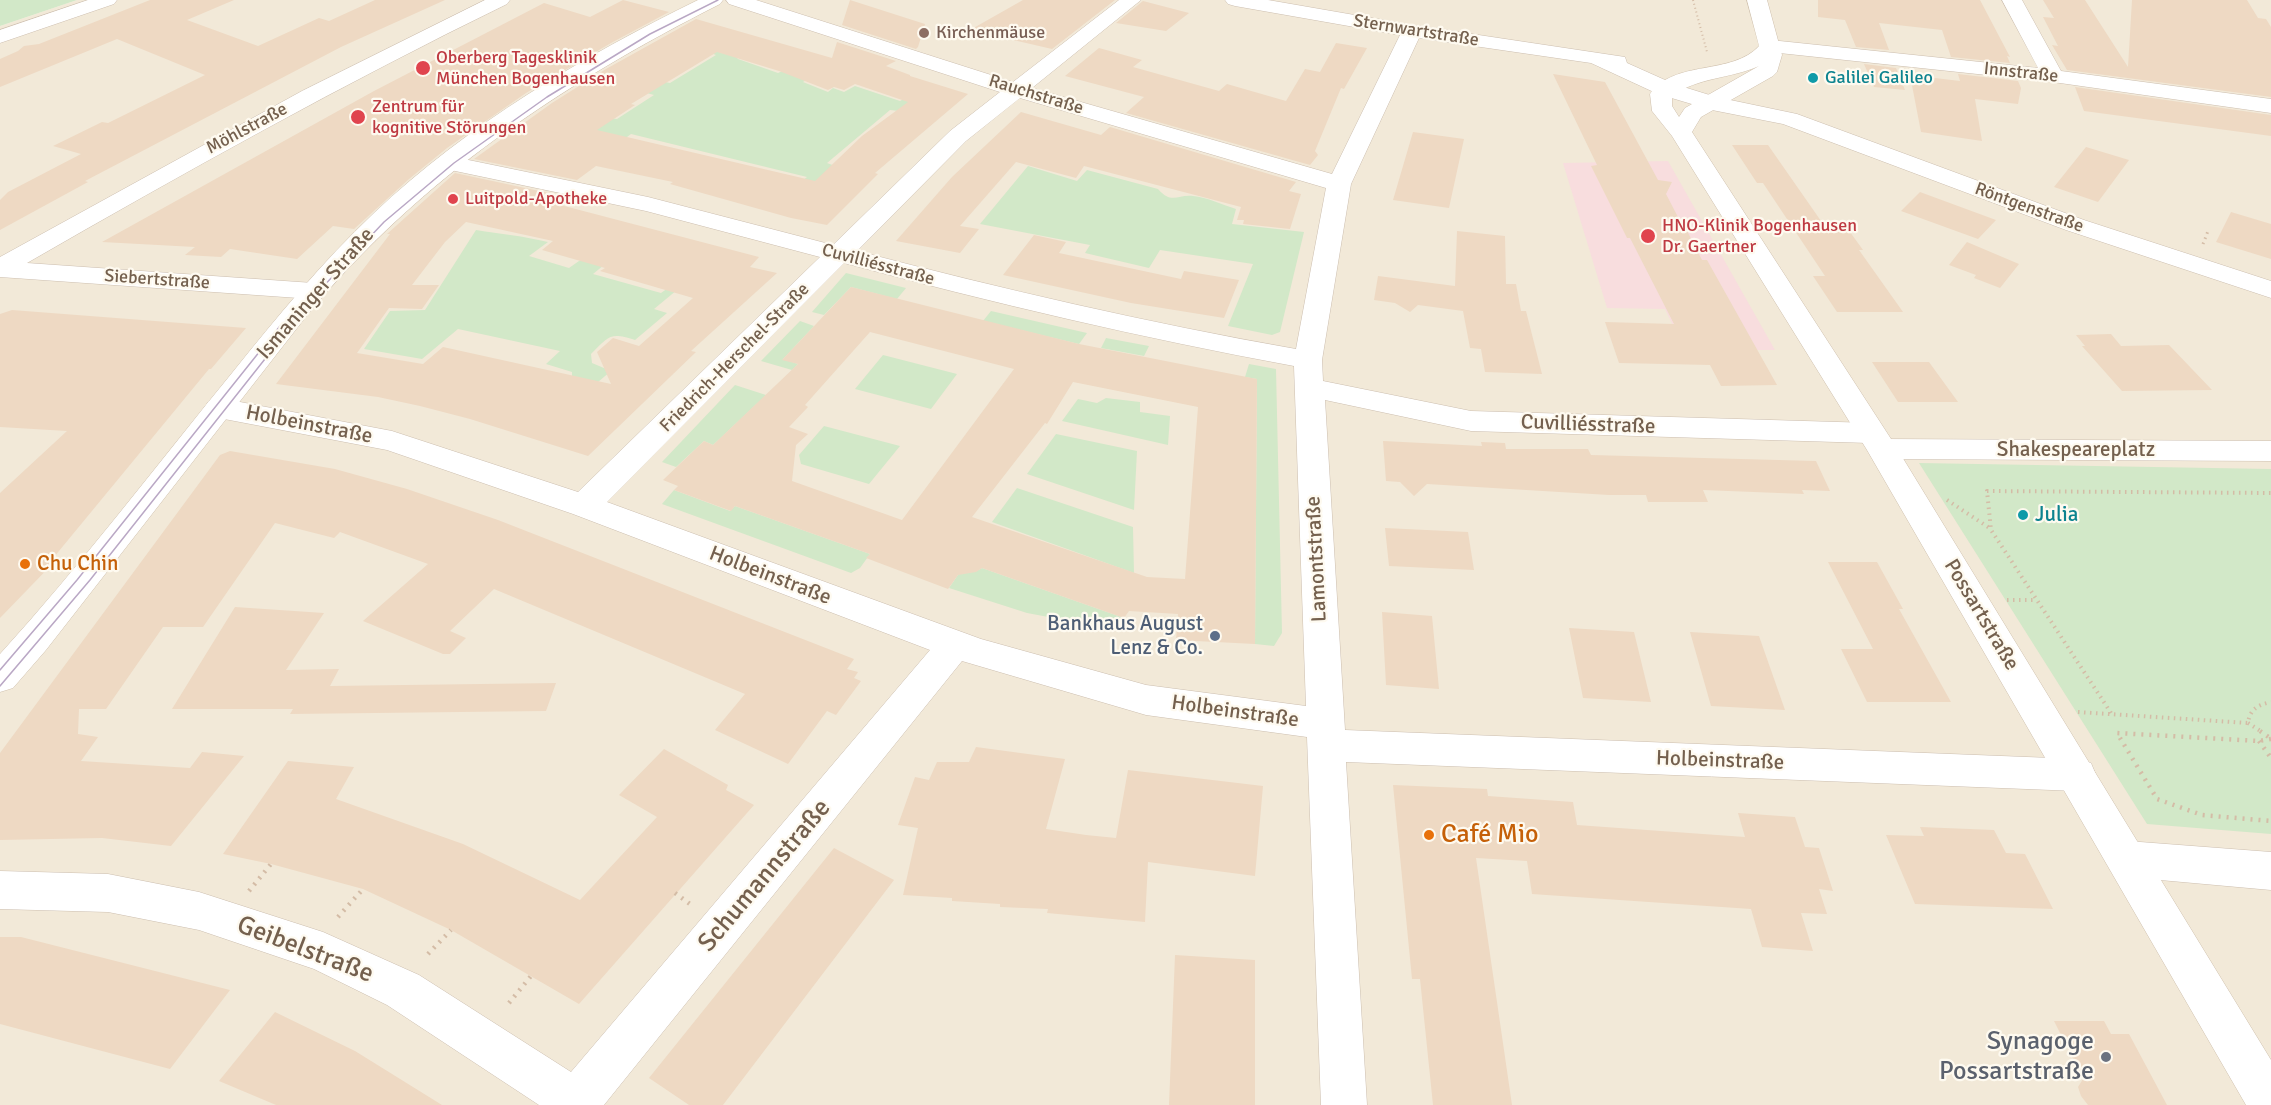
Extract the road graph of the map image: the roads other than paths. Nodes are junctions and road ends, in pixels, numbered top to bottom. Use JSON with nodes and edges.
{"nodes":[{"id":1,"x":107,"y":0,"type":"edge"},
{"id":2,"x":500,"y":0,"type":"edge"},
{"id":3,"x":713,"y":0,"type":"edge"},
{"id":4,"x":736,"y":0,"type":"edge"},
{"id":5,"x":1131,"y":0,"type":"edge"},
{"id":6,"x":1235,"y":0,"type":"edge"},
{"id":7,"x":1757,"y":0,"type":"edge"},
{"id":8,"x":2012,"y":0,"type":"edge"},
{"id":9,"x":1412,"y":31,"type":"junction"},
{"id":10,"x":0,"y":37,"type":"edge"},
{"id":11,"x":1770,"y":46,"type":"junction"},
{"id":12,"x":1598,"y":59,"type":"junction"},
{"id":13,"x":1697,"y":76,"type":"junction"},
{"id":14,"x":2053,"y":76,"type":"junction"},
{"id":15,"x":1666,"y":89,"type":"junction"},
{"id":16,"x":1016,"y":90,"type":"junction"},
{"id":17,"x":1737,"y":91,"type":"junction"},
{"id":18,"x":1712,"y":103,"type":"junction"},
{"id":19,"x":2271,"y":106,"type":"edge"},
{"id":20,"x":1789,"y":119,"type":"junction"},
{"id":21,"x":1681,"y":132,"type":"junction"},
{"id":22,"x":449,"y":163,"type":"junction"},
{"id":23,"x":1339,"y":184,"type":"junction"},
{"id":24,"x":839,"y":255,"type":"junction"},
{"id":25,"x":0,"y":269,"type":"edge"},
{"id":26,"x":2271,"y":290,"type":"edge"},
{"id":27,"x":313,"y":291,"type":"junction"},
{"id":28,"x":1308,"y":374,"type":"junction"},
{"id":29,"x":219,"y":408,"type":"junction"},
{"id":30,"x":1876,"y":441,"type":"junction"},
{"id":31,"x":2271,"y":451,"type":"edge"},
{"id":32,"x":585,"y":506,"type":"junction"},
{"id":33,"x":955,"y":645,"type":"junction"},
{"id":34,"x":0,"y":678,"type":"edge"},
{"id":35,"x":1326,"y":734,"type":"junction"},
{"id":36,"x":2077,"y":775,"type":"junction"},
{"id":37,"x":2127,"y":859,"type":"junction"},
{"id":38,"x":2271,"y":871,"type":"edge"},
{"id":39,"x":0,"y":890,"type":"edge"},
{"id":40,"x":2271,"y":1104,"type":"edge"},
{"id":41,"x":575,"y":1105,"type":"edge"},
{"id":42,"x":1344,"y":1105,"type":"edge"}],
"edges":[{"from":1,"to":10,"type":"street"},
{"from":2,"to":25,"type":"street","name":"Möhlstraße"},
{"from":3,"to":22,"type":"street","name":"Ismaninger Straße"},
{"from":4,"to":16,"type":"street","name":"Rauchstraße"},
{"from":5,"to":16,"type":"street","name":"Friedrich-Herschel-Straße"},
{"from":6,"to":9,"type":"street","name":"Sternwartstraße"},
{"from":7,"to":11,"type":"street"},
{"from":8,"to":14,"type":"street"},
{"from":9,"to":12,"type":"street","name":"Sternwartstraße"},
{"from":9,"to":23,"type":"street","name":"Lamontstraße"},
{"from":11,"to":13,"type":"street"},
{"from":11,"to":14,"type":"street","name":"Innstraße"},
{"from":11,"to":17,"type":"street"},
{"from":12,"to":13,"type":"street","name":"Sternwartstraße"},
{"from":12,"to":15,"type":"street","name":"Sternwartstraße"},
{"from":13,"to":15,"type":"street"},
{"from":13,"to":17,"type":"street","name":"Sternwartstraße"},
{"from":14,"to":19,"type":"street","name":"Innstraße"},
{"from":15,"to":18,"type":"street","name":"Sternwartstraße"},
{"from":15,"to":21,"type":"street","name":"Possartstraße"},
{"from":16,"to":23,"type":"street","name":"Rauchstraße"},
{"from":16,"to":24,"type":"street","name":"Friedrich-Herschel-Straße"},
{"from":17,"to":18,"type":"street"},
{"from":17,"to":20,"type":"street","name":"Röntgenstraße"},
{"from":18,"to":20,"type":"street","name":"Röntgenstraße"},
{"from":18,"to":21,"type":"street"},
{"from":20,"to":26,"type":"street","name":"Röntgenstraße"},
{"from":21,"to":30,"type":"street","name":"Possartstraße"},
{"from":22,"to":24,"type":"street","name":"Cuvilliésstraße"},
{"from":22,"to":27,"type":"street","name":"Ismaninger Straße"},
{"from":23,"to":28,"type":"street","name":"Lamontstraße"},
{"from":24,"to":28,"type":"street","name":"Cuvilliésstraße"},
{"from":24,"to":32,"type":"street","name":"Friedrich-Herschel-Straße"},
{"from":25,"to":27,"type":"street","name":"Siebertstraße"},
{"from":27,"to":29,"type":"street","name":"Ismaninger Straße"},
{"from":28,"to":30,"type":"street","name":"Cuvilliésstraße"},
{"from":28,"to":35,"type":"street","name":"Lamontstraße"},
{"from":29,"to":32,"type":"street","name":"Holbeinstraße"},
{"from":29,"to":34,"type":"street","name":"Ismaninger Straße"},
{"from":30,"to":31,"type":"street","name":"Shakespeareplatz"},
{"from":30,"to":36,"type":"street","name":"Possartstraße"},
{"from":32,"to":33,"type":"street","name":"Holbeinstraße"},
{"from":33,"to":35,"type":"street","name":"Holbeinstraße"},
{"from":33,"to":41,"type":"street","name":"Schumannstraße"},
{"from":35,"to":36,"type":"street","name":"Holbeinstraße"},
{"from":35,"to":42,"type":"street","name":"Lamontstraße"},
{"from":36,"to":37,"type":"street","name":"Possartstraße"},
{"from":37,"to":38,"type":"street"},
{"from":37,"to":40,"type":"street","name":"Possartstraße"},
{"from":39,"to":41,"type":"street","name":"Geibelstraße"}]}
